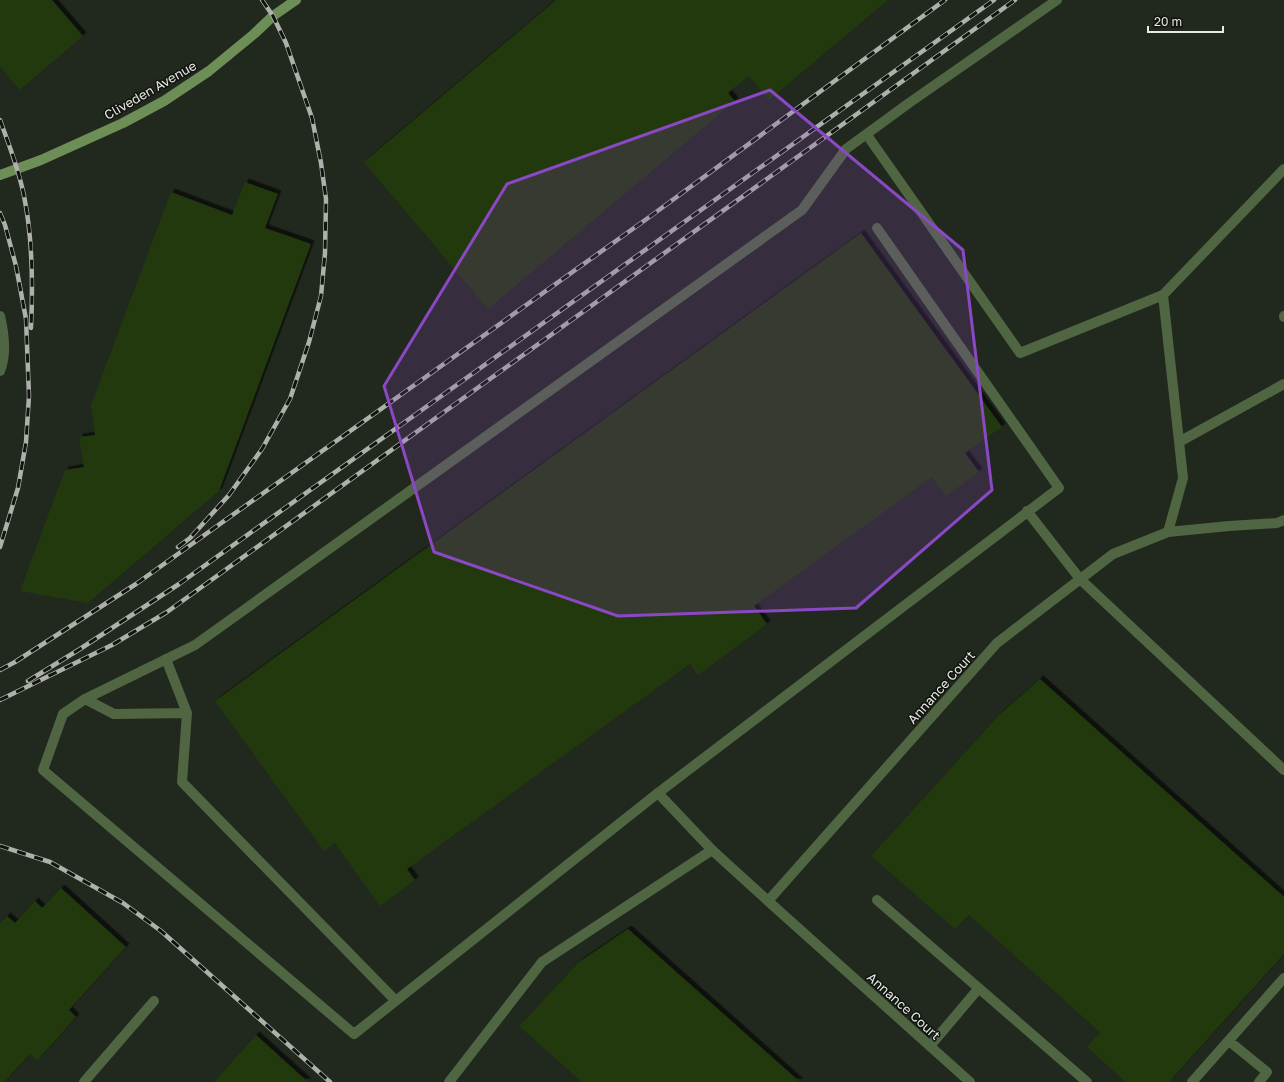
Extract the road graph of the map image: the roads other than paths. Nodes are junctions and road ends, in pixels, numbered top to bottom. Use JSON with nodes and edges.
{"nodes":[{"id":1,"x":296,"y":0,"type":"edge"},
{"id":2,"x":1057,"y":0,"type":"edge"},
{"id":3,"x":867,"y":135,"type":"junction"},
{"id":4,"x":1284,"y":169,"type":"edge"},
{"id":5,"x":0,"y":175,"type":"edge"},
{"id":6,"x":877,"y":228,"type":"dead end"},
{"id":7,"x":1163,"y":295,"type":"junction"},
{"id":8,"x":0,"y":316,"type":"edge"},
{"id":9,"x":0,"y":371,"type":"edge"},
{"id":10,"x":1284,"y":384,"type":"edge"},
{"id":11,"x":1180,"y":442,"type":"junction"},
{"id":12,"x":1027,"y":512,"type":"junction"},
{"id":13,"x":1284,"y":520,"type":"edge"},
{"id":14,"x":1168,"y":532,"type":"junction"},
{"id":15,"x":1080,"y":578,"type":"junction"},
{"id":16,"x":166,"y":659,"type":"junction"},
{"id":17,"x":85,"y":699,"type":"junction"},
{"id":18,"x":187,"y":713,"type":"junction"},
{"id":19,"x":1284,"y":770,"type":"edge"},
{"id":20,"x":658,"y":793,"type":"junction"},
{"id":21,"x":712,"y":850,"type":"junction"},
{"id":22,"x":878,"y":900,"type":"dead end"},
{"id":23,"x":768,"y":901,"type":"junction"},
{"id":24,"x":1284,"y":978,"type":"edge"},
{"id":25,"x":979,"y":988,"type":"junction"},
{"id":26,"x":154,"y":1001,"type":"dead end"},
{"id":27,"x":396,"y":1001,"type":"junction"},
{"id":28,"x":1229,"y":1040,"type":"junction"},
{"id":29,"x":930,"y":1046,"type":"junction"},
{"id":30,"x":84,"y":1082,"type":"edge"},
{"id":31,"x":449,"y":1082,"type":"edge"},
{"id":32,"x":970,"y":1082,"type":"edge"},
{"id":33,"x":1087,"y":1082,"type":"edge"},
{"id":34,"x":1192,"y":1082,"type":"edge"},
{"id":35,"x":1259,"y":1082,"type":"edge"}],
"edges":[{"from":1,"to":5,"type":"street","name":"Cliveden Avenue"},
{"from":2,"to":3,"type":"street"},
{"from":3,"to":7,"type":"street"},
{"from":3,"to":16,"type":"street"},
{"from":4,"to":7,"type":"street"},
{"from":6,"to":12,"type":"street"},
{"from":7,"to":11,"type":"street"},
{"from":8,"to":9,"type":"street"},
{"from":10,"to":11,"type":"street"},
{"from":11,"to":14,"type":"street"},
{"from":12,"to":15,"type":"street"},
{"from":12,"to":20,"type":"street"},
{"from":13,"to":14,"type":"street","name":"Annance Court"},
{"from":14,"to":15,"type":"street","name":"Annance Court"},
{"from":15,"to":19,"type":"street"},
{"from":15,"to":23,"type":"street","name":"Annance Court"},
{"from":16,"to":17,"type":"street"},
{"from":16,"to":18,"type":"street"},
{"from":17,"to":18,"type":"street"},
{"from":17,"to":27,"type":"street"},
{"from":18,"to":27,"type":"street"},
{"from":20,"to":21,"type":"street","name":"Annance Court"},
{"from":20,"to":27,"type":"street"},
{"from":21,"to":23,"type":"street","name":"Annance Court"},
{"from":21,"to":31,"type":"street"},
{"from":22,"to":25,"type":"street"},
{"from":23,"to":29,"type":"street","name":"Annance Court"},
{"from":24,"to":28,"type":"street"},
{"from":25,"to":29,"type":"street"},
{"from":25,"to":33,"type":"street"},
{"from":26,"to":30,"type":"street"},
{"from":28,"to":34,"type":"street"},
{"from":28,"to":35,"type":"street"},
{"from":29,"to":32,"type":"street","name":"Annance Court"}]}
